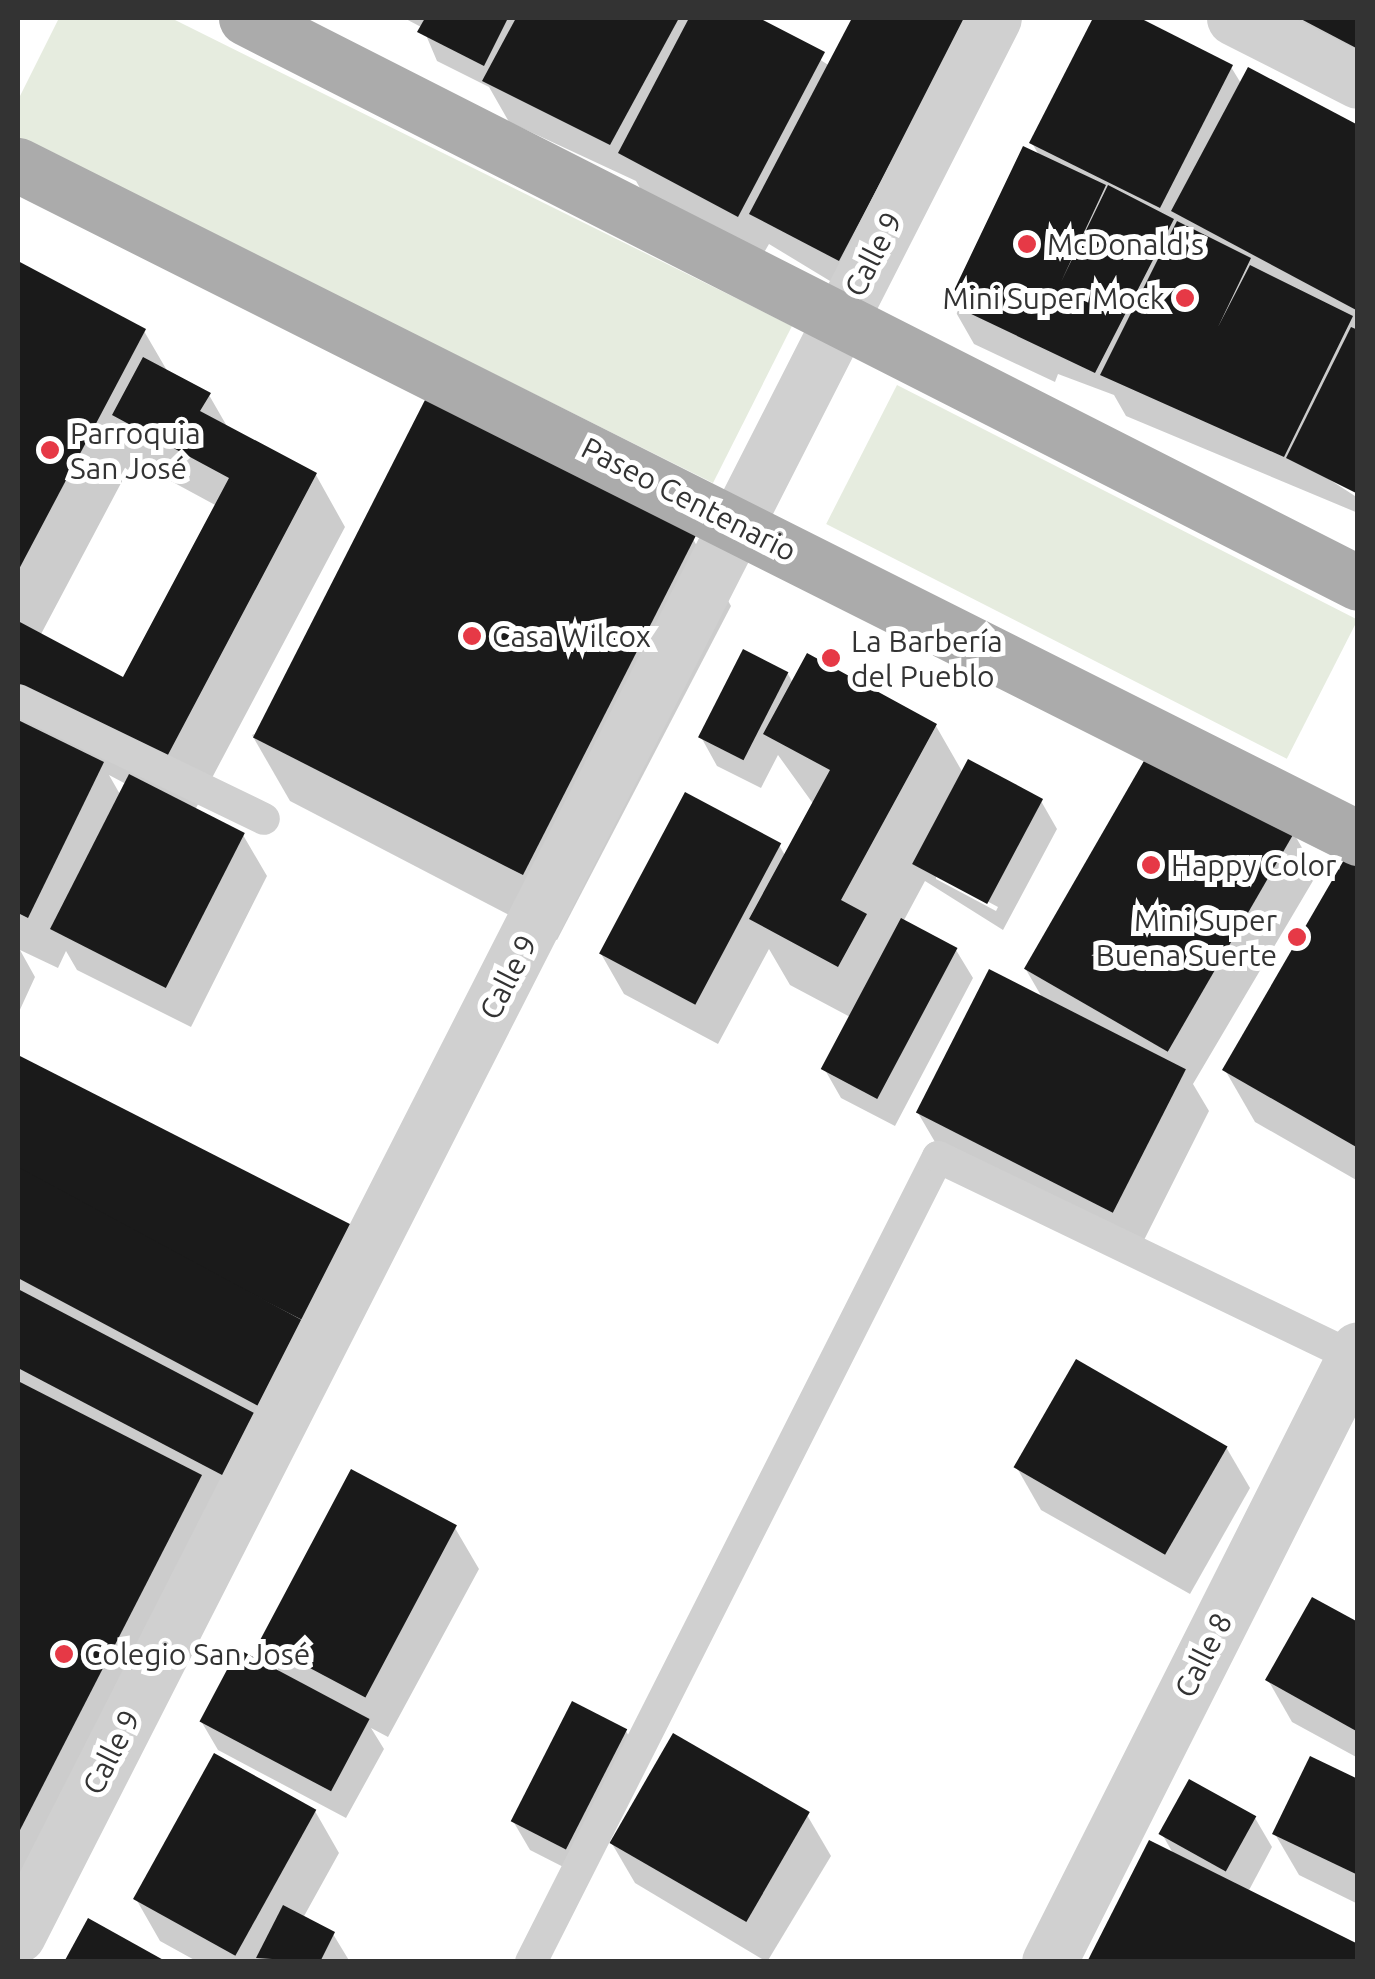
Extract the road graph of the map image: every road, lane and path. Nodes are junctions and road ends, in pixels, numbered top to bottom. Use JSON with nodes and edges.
{"nodes":[{"id":1,"x":246,"y":18,"type":"edge"},
{"id":2,"x":994,"y":18,"type":"edge"},
{"id":3,"x":1234,"y":18,"type":"edge"},
{"id":4,"x":1358,"y":81,"type":"edge"},
{"id":5,"x":18,"y":165,"type":"edge"},
{"id":6,"x":840,"y":320,"type":"junction"},
{"id":7,"x":740,"y":524,"type":"junction"},
{"id":8,"x":1358,"y":583,"type":"edge"},
{"id":9,"x":18,"y":700,"type":"edge"},
{"id":10,"x":264,"y":819,"type":"dead end"},
{"id":11,"x":1358,"y":838,"type":"edge"},
{"id":12,"x":1356,"y":1354,"type":"edge"},
{"id":13,"x":18,"y":1935,"type":"edge"},
{"id":14,"x":531,"y":1962,"type":"edge"},
{"id":15,"x":1049,"y":1962,"type":"edge"}],
"edges":[{"from":1,"to":6,"type":"main road"},
{"from":2,"to":6,"type":"street","name":"Calle 9"},
{"from":3,"to":4,"type":"street"},
{"from":5,"to":7,"type":"main road","name":"Paseo Centenario"},
{"from":6,"to":7,"type":"street","name":"Calle 9"},
{"from":6,"to":8,"type":"main road"},
{"from":7,"to":11,"type":"main road","name":"Paseo Centenario"},
{"from":7,"to":13,"type":"street","name":"Calle 9"},
{"from":9,"to":10,"type":"lane"},
{"from":12,"to":14,"type":"lane"},
{"from":12,"to":15,"type":"street","name":"Calle 8"}]}
